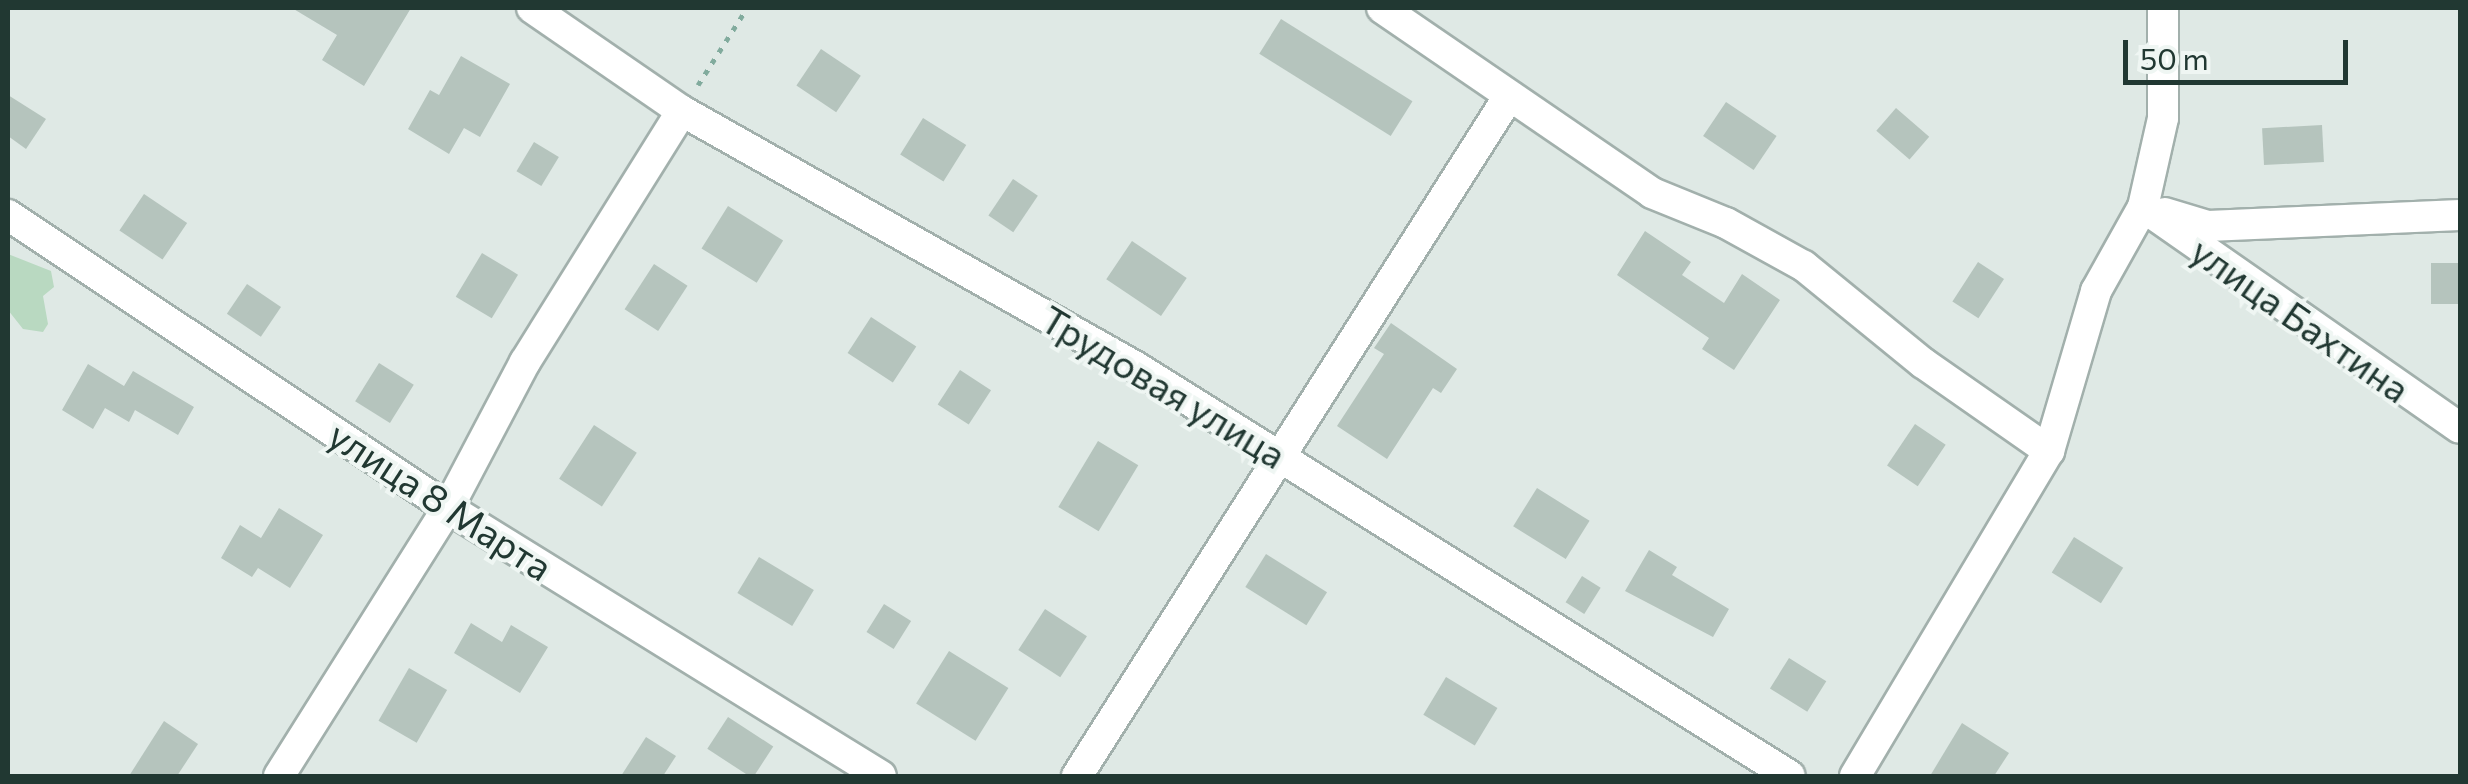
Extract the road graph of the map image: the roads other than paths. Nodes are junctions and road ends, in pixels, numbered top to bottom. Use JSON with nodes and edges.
{"nodes":[{"id":1,"x":532,"y":8,"type":"edge"},
{"id":2,"x":1382,"y":8,"type":"edge"},
{"id":3,"x":2163,"y":8,"type":"edge"},
{"id":4,"x":1509,"y":96,"type":"junction"},
{"id":5,"x":682,"y":111,"type":"junction"},
{"id":6,"x":2144,"y":207,"type":"junction"},
{"id":7,"x":8,"y":214,"type":"edge"},
{"id":8,"x":2460,"y":215,"type":"edge"},
{"id":9,"x":2460,"y":428,"type":"edge"},
{"id":10,"x":2049,"y":450,"type":"junction"},
{"id":11,"x":1276,"y":454,"type":"junction"},
{"id":12,"x":448,"y":508,"type":"junction"},
{"id":13,"x":278,"y":776,"type":"edge"},
{"id":14,"x":881,"y":776,"type":"edge"},
{"id":15,"x":1077,"y":776,"type":"edge"},
{"id":16,"x":1790,"y":776,"type":"edge"},
{"id":17,"x":1855,"y":776,"type":"edge"}],
"edges":[{"from":1,"to":5,"type":"street","name":"Трудовая улица"},
{"from":2,"to":4,"type":"street"},
{"from":3,"to":6,"type":"street"},
{"from":4,"to":10,"type":"street"},
{"from":4,"to":11,"type":"street"},
{"from":5,"to":11,"type":"street","name":"Трудовая улица"},
{"from":5,"to":12,"type":"street"},
{"from":6,"to":8,"type":"street"},
{"from":6,"to":9,"type":"street","name":"улица Бахтина"},
{"from":6,"to":10,"type":"street"},
{"from":7,"to":12,"type":"street","name":"улица 8 Марта"},
{"from":10,"to":17,"type":"street"},
{"from":11,"to":15,"type":"street"},
{"from":11,"to":16,"type":"street","name":"Трудовая улица"},
{"from":12,"to":13,"type":"street"},
{"from":12,"to":14,"type":"street","name":"улица 8 Марта"}]}
